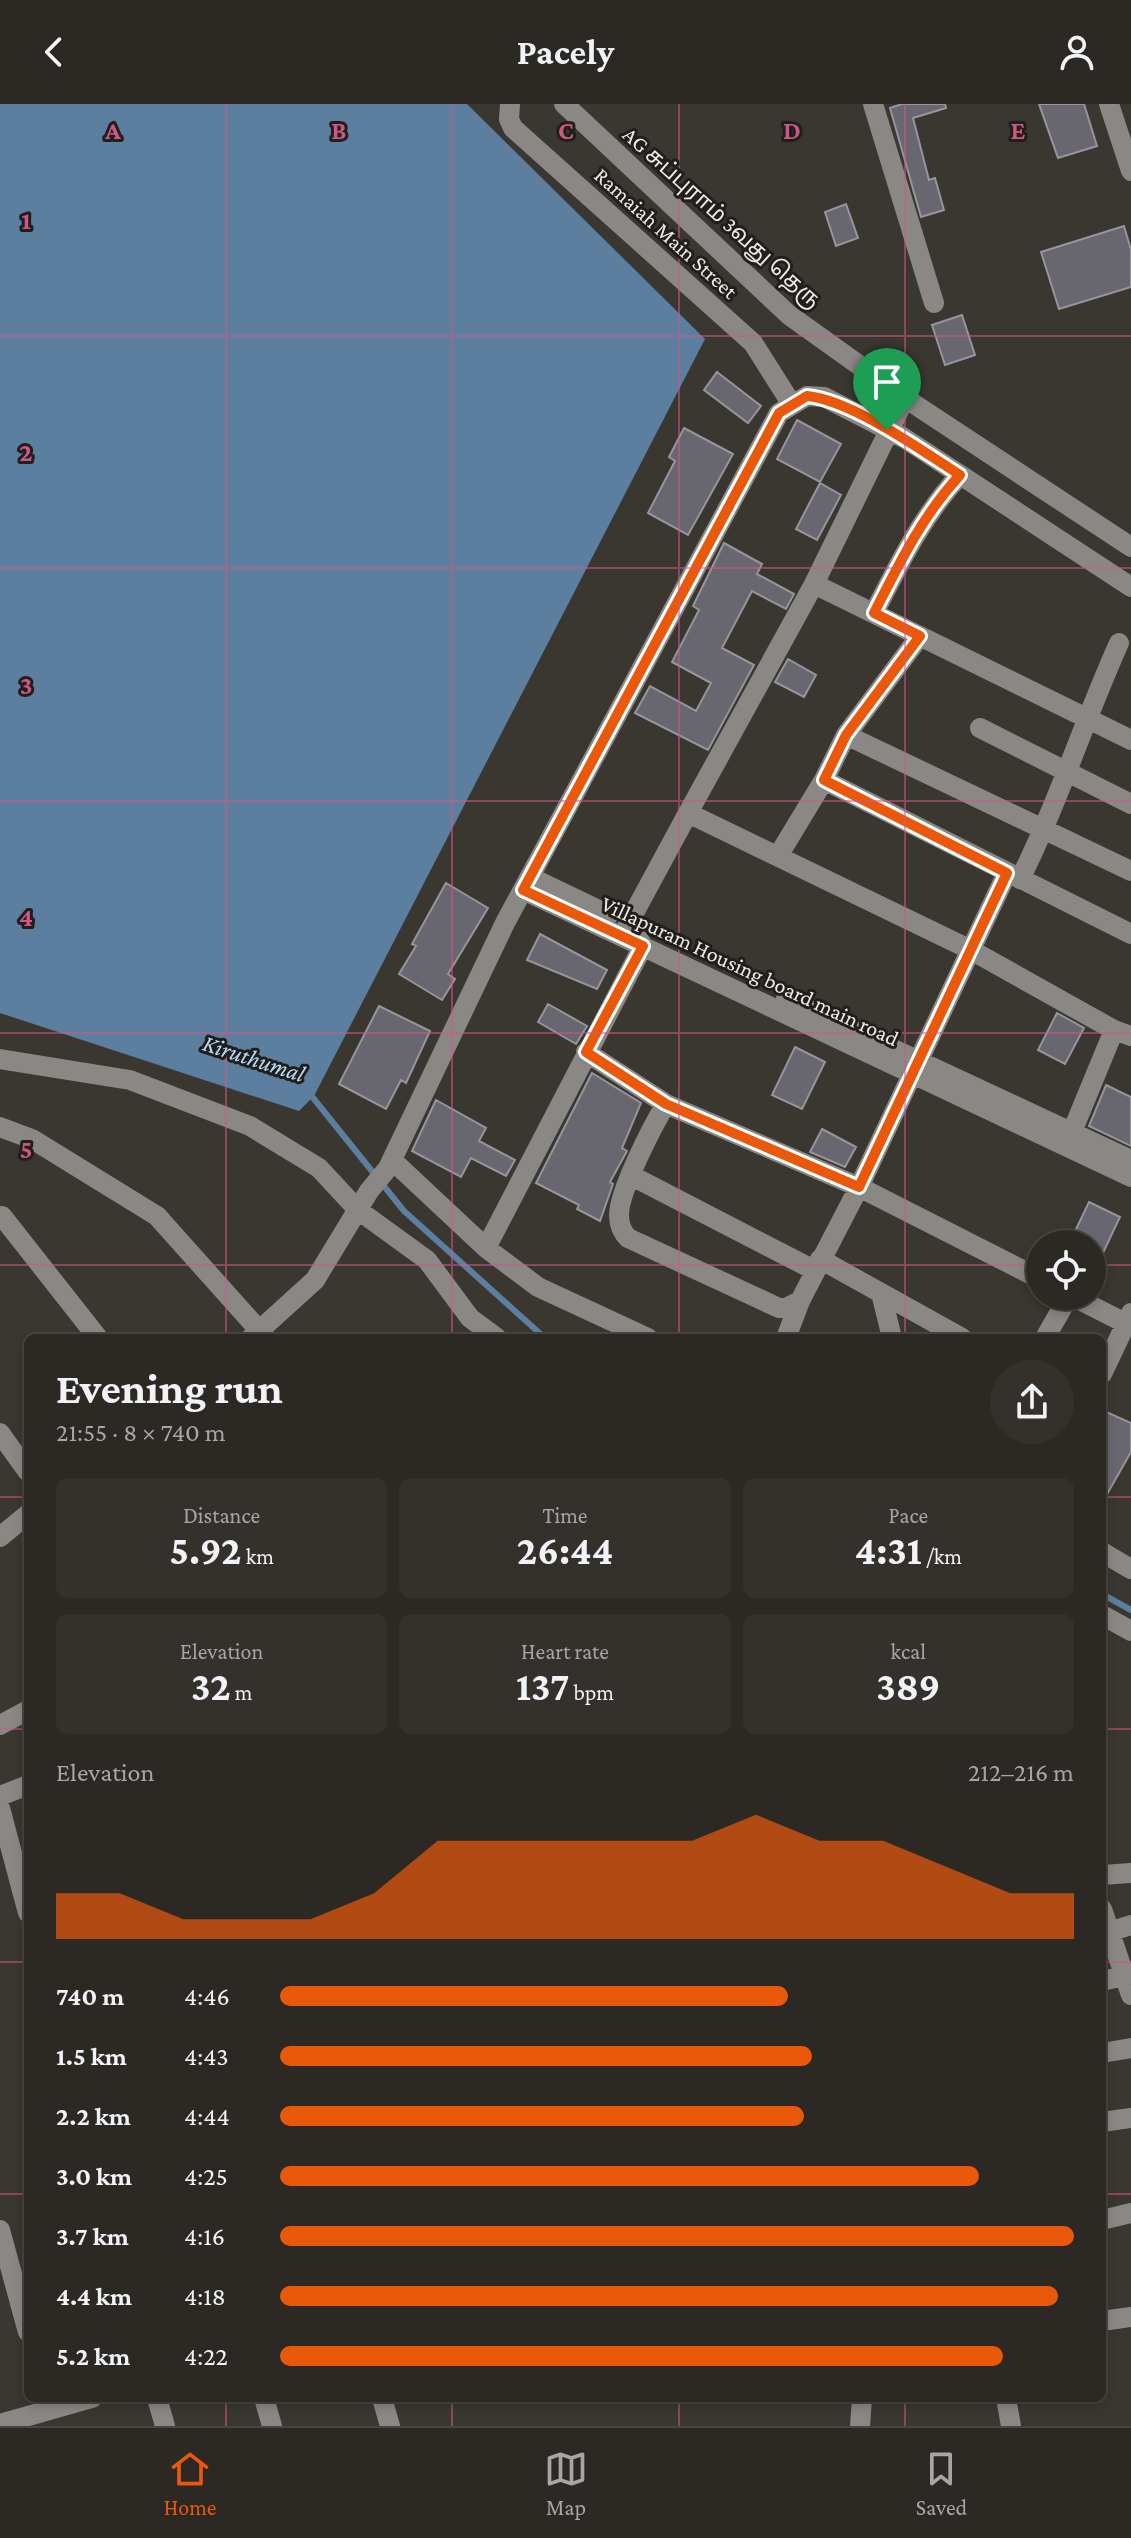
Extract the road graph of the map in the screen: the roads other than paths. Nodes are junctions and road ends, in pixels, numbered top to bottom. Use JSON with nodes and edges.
{"nodes":[{"id":1,"x":510,"y":104,"type":"edge"},
{"id":2,"x":564,"y":104,"type":"edge"},
{"id":3,"x":873,"y":104,"type":"edge"},
{"id":4,"x":1109,"y":104,"type":"edge"},
{"id":5,"x":1131,"y":171,"type":"edge"},
{"id":6,"x":934,"y":303,"type":"dead end"},
{"id":7,"x":791,"y":403,"type":"junction"},
{"id":8,"x":897,"y":413,"type":"junction"},
{"id":9,"x":960,"y":475,"type":"junction"},
{"id":10,"x":1090,"y":538,"type":"junction"},
{"id":11,"x":1131,"y":547,"type":"edge"},
{"id":12,"x":814,"y":584,"type":"junction"},
{"id":13,"x":1131,"y":587,"type":"edge"},
{"id":14,"x":874,"y":613,"type":"junction"},
{"id":15,"x":920,"y":636,"type":"junction"},
{"id":16,"x":1119,"y":643,"type":"dead end"},
{"id":17,"x":1086,"y":717,"type":"junction"},
{"id":18,"x":980,"y":728,"type":"dead end"},
{"id":19,"x":846,"y":735,"type":"junction"},
{"id":20,"x":1131,"y":740,"type":"edge"},
{"id":21,"x":1065,"y":770,"type":"junction"},
{"id":22,"x":824,"y":780,"type":"junction"},
{"id":23,"x":1131,"y":804,"type":"edge"},
{"id":24,"x":688,"y":813,"type":"junction"},
{"id":25,"x":1045,"y":830,"type":"junction"},
{"id":26,"x":778,"y":856,"type":"junction"},
{"id":27,"x":1131,"y":871,"type":"edge"},
{"id":28,"x":1013,"y":876,"type":"junction"},
{"id":29,"x":526,"y":883,"type":"junction"},
{"id":30,"x":628,"y":924,"type":"junction"},
{"id":31,"x":1131,"y":934,"type":"edge"},
{"id":32,"x":643,"y":946,"type":"junction"},
{"id":33,"x":971,"y":950,"type":"junction"},
{"id":34,"x":1122,"y":1033,"type":"edge"},
{"id":35,"x":586,"y":1052,"type":"junction"},
{"id":36,"x":0,"y":1059,"type":"edge"},
{"id":37,"x":915,"y":1066,"type":"junction"},
{"id":38,"x":666,"y":1104,"type":"junction"},
{"id":39,"x":0,"y":1127,"type":"edge"},
{"id":40,"x":1072,"y":1132,"type":"junction"},
{"id":41,"x":1131,"y":1160,"type":"edge"},
{"id":42,"x":390,"y":1164,"type":"junction"},
{"id":43,"x":632,"y":1176,"type":"junction"},
{"id":44,"x":1131,"y":1177,"type":"edge"},
{"id":45,"x":859,"y":1187,"type":"junction"},
{"id":46,"x":358,"y":1210,"type":"junction"},
{"id":47,"x":2,"y":1216,"type":"dead end"},
{"id":48,"x":486,"y":1248,"type":"junction"},
{"id":49,"x":817,"y":1264,"type":"junction"},
{"id":50,"x":1026,"y":1272,"type":"edge"},
{"id":51,"x":881,"y":1293,"type":"junction"},
{"id":52,"x":800,"y":1301,"type":"junction"},
{"id":53,"x":1062,"y":1310,"type":"edge"},
{"id":54,"x":1103,"y":1310,"type":"edge"},
{"id":55,"x":1129,"y":1321,"type":"edge"},
{"id":56,"x":95,"y":1334,"type":"edge"},
{"id":57,"x":256,"y":1334,"type":"edge"},
{"id":58,"x":260,"y":1334,"type":"edge"},
{"id":59,"x":492,"y":1334,"type":"edge"},
{"id":60,"x":639,"y":1334,"type":"edge"},
{"id":61,"x":788,"y":1334,"type":"edge"},
{"id":62,"x":891,"y":1334,"type":"edge"},
{"id":63,"x":955,"y":1334,"type":"edge"},
{"id":64,"x":1047,"y":1334,"type":"edge"},
{"id":65,"x":1106,"y":1366,"type":"edge"},
{"id":66,"x":2,"y":1440,"type":"edge"},
{"id":67,"x":24,"y":1467,"type":"edge"},
{"id":68,"x":24,"y":1517,"type":"edge"},
{"id":69,"x":0,"y":1537,"type":"edge"},
{"id":70,"x":1106,"y":1554,"type":"edge"},
{"id":71,"x":1131,"y":1569,"type":"edge"},
{"id":72,"x":1106,"y":1617,"type":"edge"},
{"id":73,"x":1131,"y":1631,"type":"edge"},
{"id":74,"x":24,"y":1712,"type":"edge"},
{"id":75,"x":0,"y":1725,"type":"edge"},
{"id":76,"x":24,"y":1787,"type":"edge"},
{"id":77,"x":0,"y":1796,"type":"edge"},
{"id":78,"x":0,"y":1808,"type":"edge"},
{"id":79,"x":1131,"y":1873,"type":"edge"},
{"id":80,"x":1106,"y":1875,"type":"edge"},
{"id":81,"x":24,"y":1898,"type":"edge"},
{"id":82,"x":1106,"y":1913,"type":"edge"},
{"id":83,"x":1121,"y":1928,"type":"edge"},
{"id":84,"x":1106,"y":1982,"type":"edge"},
{"id":85,"x":1129,"y":1985,"type":"edge"},
{"id":86,"x":1131,"y":2048,"type":"edge"},
{"id":87,"x":1106,"y":2052,"type":"edge"},
{"id":88,"x":1131,"y":2118,"type":"edge"},
{"id":89,"x":1106,"y":2121,"type":"edge"},
{"id":90,"x":1131,"y":2213,"type":"edge"},
{"id":91,"x":1106,"y":2219,"type":"edge"},
{"id":92,"x":0,"y":2230,"type":"edge"},
{"id":93,"x":24,"y":2317,"type":"edge"},
{"id":94,"x":1131,"y":2317,"type":"edge"},
{"id":95,"x":1106,"y":2320,"type":"edge"},
{"id":96,"x":79,"y":2402,"type":"edge"},
{"id":97,"x":158,"y":2402,"type":"edge"},
{"id":98,"x":265,"y":2402,"type":"edge"},
{"id":99,"x":383,"y":2402,"type":"edge"},
{"id":100,"x":862,"y":2402,"type":"edge"},
{"id":101,"x":1007,"y":2402,"type":"edge"},
{"id":102,"x":49,"y":2411,"type":"edge"},
{"id":103,"x":0,"y":2424,"type":"edge"},
{"id":104,"x":165,"y":2426,"type":"edge"},
{"id":105,"x":272,"y":2426,"type":"edge"},
{"id":106,"x":390,"y":2426,"type":"edge"},
{"id":107,"x":860,"y":2426,"type":"edge"},
{"id":108,"x":1011,"y":2426,"type":"edge"}],
"edges":[{"from":1,"to":7,"type":"street","name":"Ramaiah Main Street"},
{"from":2,"to":8,"type":"street","name":"AG சுப்புராம் 3வது தெரு"},
{"from":3,"to":6,"type":"street"},
{"from":4,"to":5,"type":"street"},
{"from":7,"to":8,"type":"street"},
{"from":7,"to":29,"type":"street"},
{"from":8,"to":9,"type":"street"},
{"from":8,"to":10,"type":"street","name":"AG சுப்புராம் 3வது தெரு"},
{"from":8,"to":12,"type":"street"},
{"from":9,"to":10,"type":"street"},
{"from":9,"to":14,"type":"street"},
{"from":10,"to":11,"type":"street","name":"AG சுப்புராம் 3வது தெரு"},
{"from":10,"to":13,"type":"street"},
{"from":12,"to":14,"type":"street"},
{"from":12,"to":24,"type":"street"},
{"from":14,"to":15,"type":"street"},
{"from":15,"to":17,"type":"street"},
{"from":15,"to":19,"type":"street"},
{"from":16,"to":17,"type":"street"},
{"from":17,"to":20,"type":"street"},
{"from":17,"to":21,"type":"street"},
{"from":18,"to":21,"type":"street"},
{"from":19,"to":22,"type":"street"},
{"from":19,"to":25,"type":"street"},
{"from":21,"to":23,"type":"street"},
{"from":21,"to":25,"type":"street"},
{"from":22,"to":26,"type":"street"},
{"from":22,"to":28,"type":"street"},
{"from":24,"to":26,"type":"street"},
{"from":24,"to":30,"type":"street"},
{"from":25,"to":27,"type":"street"},
{"from":25,"to":28,"type":"street"},
{"from":26,"to":33,"type":"street"},
{"from":28,"to":31,"type":"street"},
{"from":28,"to":33,"type":"street"},
{"from":29,"to":30,"type":"street","name":"Villapuram Housing board main road"},
{"from":29,"to":32,"type":"street","name":"Villapuram Housing board main road"},
{"from":29,"to":42,"type":"street"},
{"from":30,"to":32,"type":"street"},
{"from":30,"to":37,"type":"street","name":"Villapuram Housing board main road"},
{"from":32,"to":35,"type":"street"},
{"from":32,"to":37,"type":"street","name":"Villapuram Housing board main road"},
{"from":33,"to":34,"type":"street"},
{"from":33,"to":37,"type":"street"},
{"from":34,"to":40,"type":"street"},
{"from":35,"to":38,"type":"street"},
{"from":35,"to":48,"type":"street"},
{"from":36,"to":46,"type":"street"},
{"from":37,"to":40,"type":"street","name":"Villapuram Housing board main road"},
{"from":37,"to":44,"type":"street","name":"Villapuram Housing board main road"},
{"from":37,"to":45,"type":"street"},
{"from":38,"to":43,"type":"street"},
{"from":38,"to":45,"type":"street"},
{"from":39,"to":57,"type":"street"},
{"from":40,"to":41,"type":"street","name":"Villapuram Housing board main road"},
{"from":42,"to":46,"type":"street"},
{"from":42,"to":48,"type":"street"},
{"from":43,"to":49,"type":"street"},
{"from":43,"to":52,"type":"street"},
{"from":45,"to":49,"type":"street"},
{"from":45,"to":50,"type":"street"},
{"from":46,"to":58,"type":"street"},
{"from":46,"to":59,"type":"street"},
{"from":47,"to":56,"type":"street"},
{"from":48,"to":60,"type":"street"},
{"from":49,"to":51,"type":"street"},
{"from":49,"to":52,"type":"street"},
{"from":51,"to":62,"type":"street"},
{"from":51,"to":63,"type":"street"},
{"from":52,"to":61,"type":"street"},
{"from":53,"to":64,"type":"street"},
{"from":54,"to":55,"type":"street"},
{"from":55,"to":65,"type":"street"},
{"from":66,"to":67,"type":"street"},
{"from":68,"to":69,"type":"street"},
{"from":70,"to":71,"type":"street"},
{"from":72,"to":73,"type":"street"},
{"from":74,"to":75,"type":"street"},
{"from":76,"to":77,"type":"street"},
{"from":78,"to":81,"type":"street"},
{"from":79,"to":80,"type":"street"},
{"from":82,"to":83,"type":"street"},
{"from":83,"to":85,"type":"street"},
{"from":84,"to":85,"type":"street"},
{"from":86,"to":87,"type":"street"},
{"from":88,"to":89,"type":"street"},
{"from":90,"to":91,"type":"street"},
{"from":92,"to":93,"type":"street"},
{"from":94,"to":95,"type":"street"},
{"from":96,"to":102,"type":"street"},
{"from":97,"to":104,"type":"street"},
{"from":98,"to":105,"type":"street"},
{"from":99,"to":106,"type":"street"},
{"from":100,"to":107,"type":"street"},
{"from":101,"to":108,"type":"street"},
{"from":102,"to":103,"type":"street"}]}
